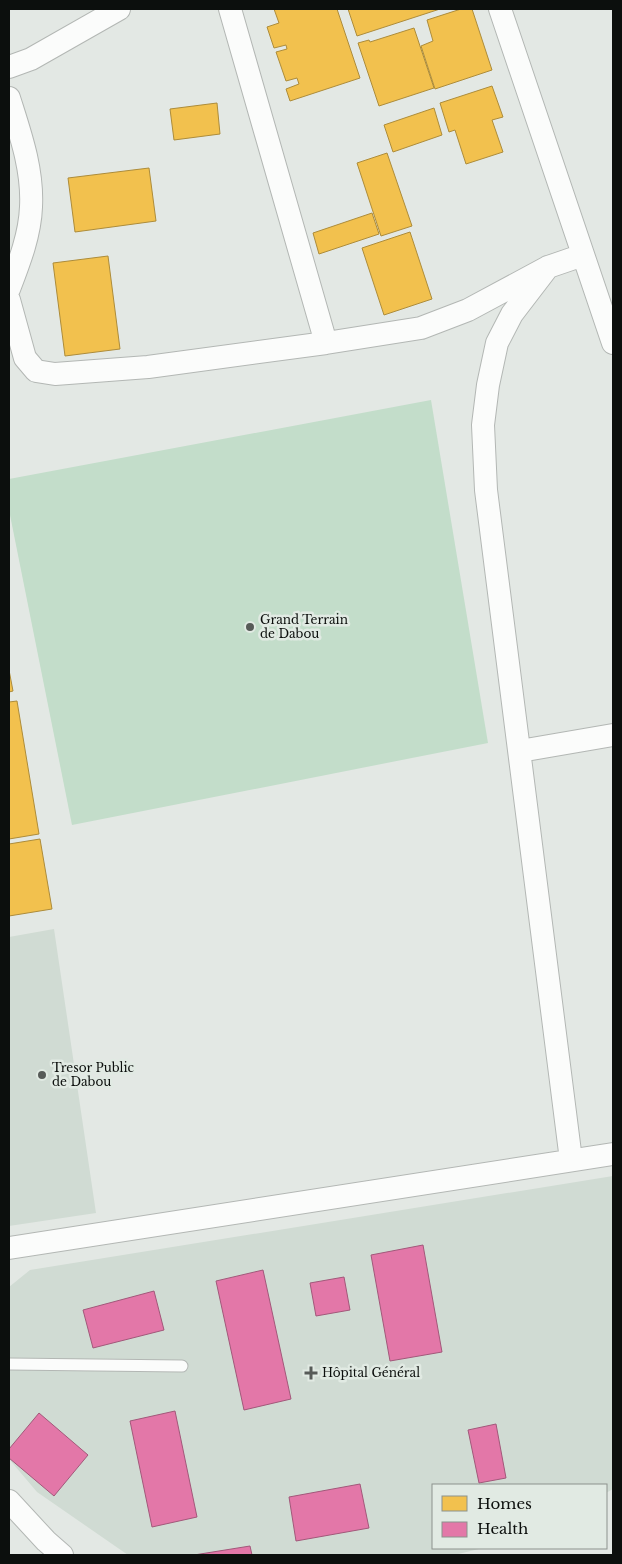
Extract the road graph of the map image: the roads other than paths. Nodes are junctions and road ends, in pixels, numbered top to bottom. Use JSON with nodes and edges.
{"nodes":[{"id":1,"x":119,"y":9,"type":"edge"},
{"id":2,"x":230,"y":9,"type":"edge"},
{"id":3,"x":500,"y":9,"type":"edge"},
{"id":4,"x":9,"y":67,"type":"edge"},
{"id":5,"x":9,"y":98,"type":"edge"},
{"id":6,"x":583,"y":255,"type":"junction"},
{"id":7,"x":548,"y":267,"type":"junction"},
{"id":8,"x":9,"y":289,"type":"edge"},
{"id":9,"x":9,"y":300,"type":"edge"},
{"id":10,"x":326,"y":343,"type":"junction"},
{"id":11,"x":613,"y":343,"type":"edge"},
{"id":12,"x":613,"y":735,"type":"edge"},
{"id":13,"x":520,"y":751,"type":"junction"},
{"id":14,"x":613,"y":1154,"type":"edge"},
{"id":15,"x":571,"y":1160,"type":"junction"},
{"id":16,"x":9,"y":1248,"type":"edge"},
{"id":17,"x":9,"y":1364,"type":"edge"},
{"id":18,"x":182,"y":1366,"type":"dead end"},
{"id":19,"x":9,"y":1501,"type":"edge"},
{"id":20,"x":62,"y":1555,"type":"edge"}],
"edges":[{"from":1,"to":4,"type":"street"},
{"from":2,"to":10,"type":"street"},
{"from":3,"to":6,"type":"street"},
{"from":5,"to":8,"type":"street"},
{"from":6,"to":7,"type":"street"},
{"from":6,"to":11,"type":"street"},
{"from":7,"to":10,"type":"street"},
{"from":7,"to":13,"type":"street"},
{"from":9,"to":10,"type":"street"},
{"from":12,"to":13,"type":"street"},
{"from":13,"to":15,"type":"street"},
{"from":14,"to":15,"type":"street"},
{"from":15,"to":16,"type":"street"},
{"from":17,"to":18,"type":"lane"},
{"from":19,"to":20,"type":"street"}]}
